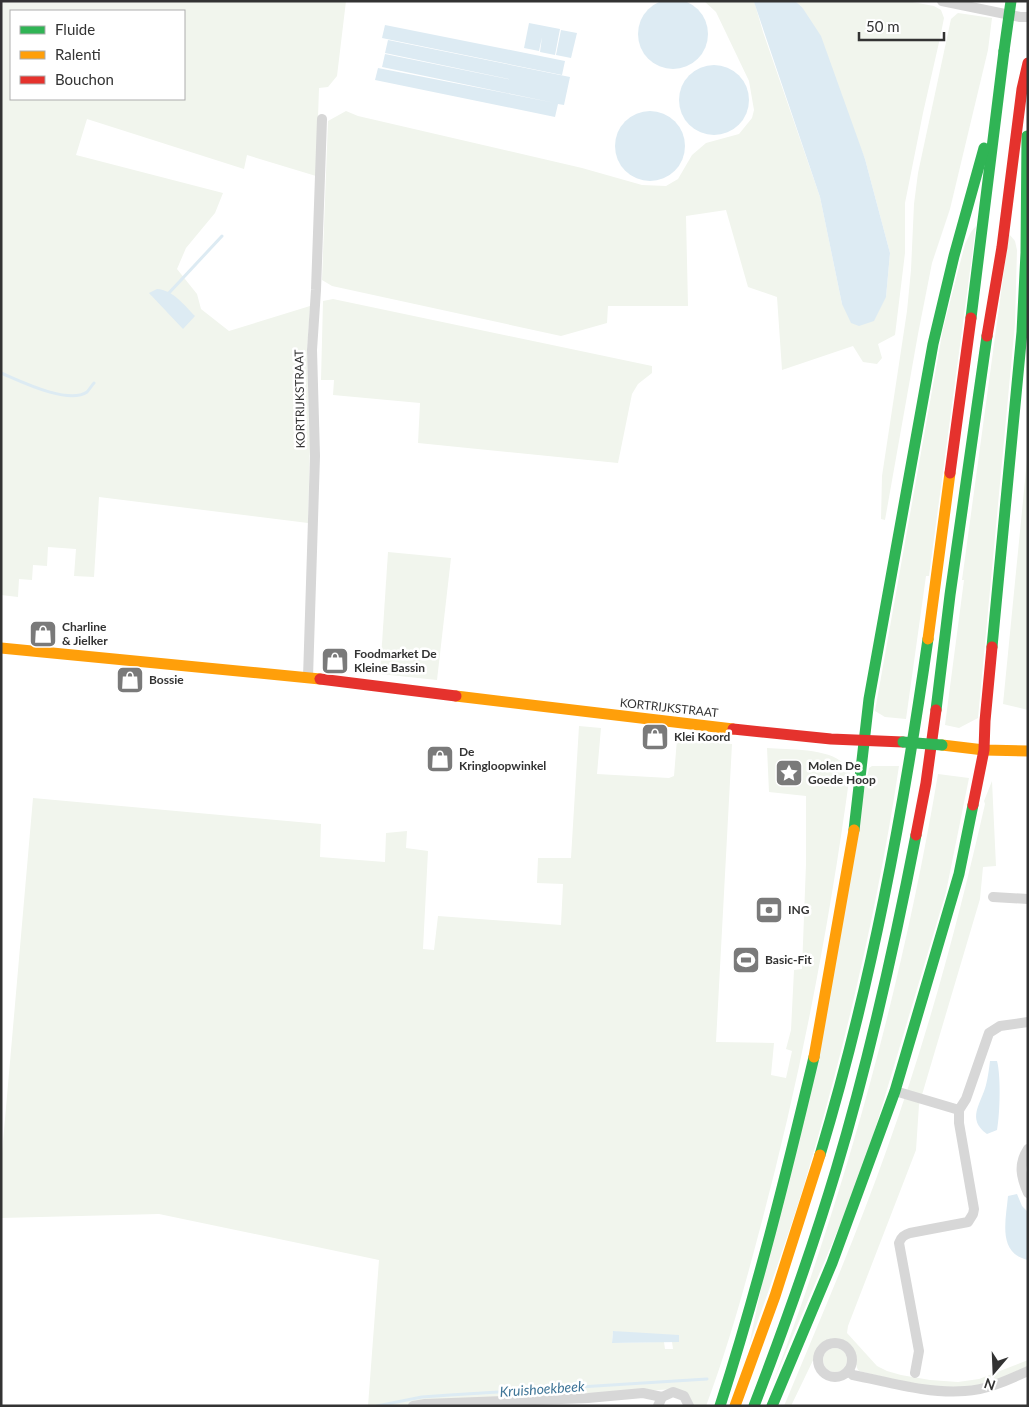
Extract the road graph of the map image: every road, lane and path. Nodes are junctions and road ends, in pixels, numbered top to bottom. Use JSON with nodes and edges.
{"nodes":[{"id":1,"x":942,"y":1,"type":"edge"},
{"id":2,"x":1011,"y":1,"type":"edge"},
{"id":3,"x":1028,"y":17,"type":"edge"},
{"id":4,"x":1028,"y":64,"type":"edge"},
{"id":5,"x":1028,"y":69,"type":"edge"},
{"id":6,"x":999,"y":102,"type":"junction"},
{"id":7,"x":1028,"y":117,"type":"edge"},
{"id":8,"x":322,"y":119,"type":"dead end"},
{"id":9,"x":3,"y":648,"type":"edge"},
{"id":10,"x":308,"y":678,"type":"junction"},
{"id":11,"x":864,"y":740,"type":"junction"},
{"id":12,"x":984,"y":750,"type":"junction"},
{"id":13,"x":1028,"y":751,"type":"edge"},
{"id":14,"x":993,"y":897,"type":"dead end"},
{"id":15,"x":1028,"y":899,"type":"edge"},
{"id":16,"x":1028,"y":1022,"type":"edge"},
{"id":17,"x":895,"y":1091,"type":"junction"},
{"id":18,"x":959,"y":1110,"type":"junction"},
{"id":19,"x":1028,"y":1149,"type":"edge"},
{"id":20,"x":1028,"y":1193,"type":"edge"},
{"id":21,"x":848,"y":1370,"type":"dead end"},
{"id":22,"x":1028,"y":1371,"type":"edge"},
{"id":23,"x":914,"y":1373,"type":"dead end"},
{"id":24,"x":660,"y":1401,"type":"edge"},
{"id":25,"x":413,"y":1406,"type":"edge"},
{"id":26,"x":689,"y":1406,"type":"edge"},
{"id":27,"x":720,"y":1406,"type":"edge"},
{"id":28,"x":735,"y":1406,"type":"edge"},
{"id":29,"x":754,"y":1406,"type":"edge"},
{"id":30,"x":772,"y":1406,"type":"edge"}],
"edges":[{"from":1,"to":3,"type":"street"},
{"from":2,"to":6,"type":"main road","bridge":true},
{"from":4,"to":5,"type":"main road"},
{"from":4,"to":29,"type":"main road"},
{"from":6,"to":11,"type":"main road"},
{"from":6,"to":28,"type":"main road"},
{"from":7,"to":12,"type":"main road"},
{"from":8,"to":10,"type":"street","name":"KORTRIJKSTRAAT"},
{"from":9,"to":10,"type":"main road","name":"KORTRIJKSTRAAT"},
{"from":10,"to":11,"type":"main road","name":"KORTRIJKSTRAAT"},
{"from":11,"to":12,"type":"main road","name":"KORTRIJKSTRAAT","bridge":true},
{"from":11,"to":27,"type":"main road"},
{"from":12,"to":13,"type":"main road","name":"KORTRIJKSTRAAT"},
{"from":12,"to":17,"type":"main road"},
{"from":14,"to":15,"type":"street"},
{"from":16,"to":18,"type":"street"},
{"from":17,"to":18,"type":"street"},
{"from":17,"to":30,"type":"main road"},
{"from":18,"to":23,"type":"street"},
{"from":19,"to":20,"type":"street"},
{"from":21,"to":22,"type":"street"},
{"from":24,"to":25,"type":"street"},
{"from":24,"to":26,"type":"street"}]}
